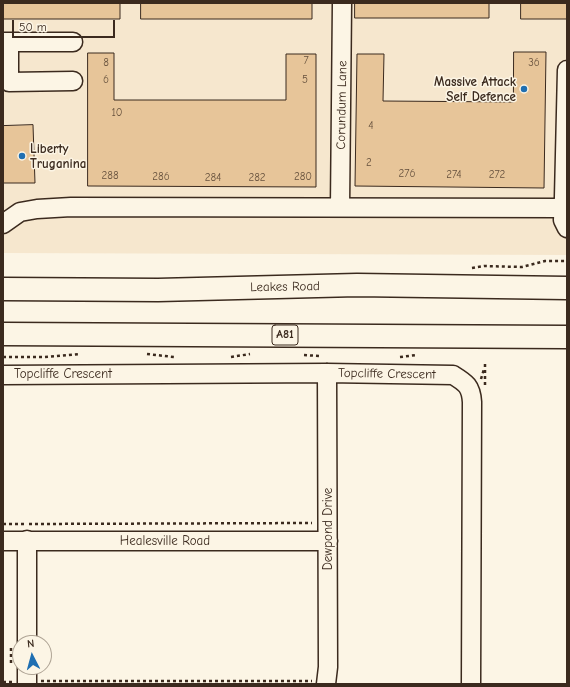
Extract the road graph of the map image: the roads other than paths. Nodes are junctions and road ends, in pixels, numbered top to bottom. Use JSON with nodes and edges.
{"nodes":[{"id":1,"x":342,"y":3,"type":"edge"},
{"id":2,"x":6,"y":42,"type":"edge"},
{"id":3,"x":73,"y":42,"type":"dead end"},
{"id":4,"x":567,"y":70,"type":"edge"},
{"id":5,"x":73,"y":81,"type":"dead end"},
{"id":6,"x":565,"y":200,"type":"edge"},
{"id":7,"x":340,"y":207,"type":"junction"},
{"id":8,"x":3,"y":224,"type":"edge"},
{"id":9,"x":567,"y":228,"type":"edge"},
{"id":10,"x":567,"y":288,"type":"edge"},
{"id":11,"x":3,"y":289,"type":"edge"},
{"id":12,"x":3,"y":334,"type":"edge"},
{"id":13,"x":567,"y":337,"type":"edge"},
{"id":14,"x":327,"y":374,"type":"junction"},
{"id":15,"x":3,"y":375,"type":"edge"},
{"id":16,"x":27,"y":540,"type":"junction"},
{"id":17,"x":3,"y":541,"type":"edge"},
{"id":18,"x":328,"y":541,"type":"junction"},
{"id":19,"x":27,"y":635,"type":"edge"},
{"id":20,"x":326,"y":684,"type":"edge"},
{"id":21,"x":471,"y":684,"type":"edge"}],
"edges":[{"from":1,"to":7,"type":"street","name":"Corundum Lane"},
{"from":2,"to":3,"type":"street"},
{"from":2,"to":5,"type":"street"},
{"from":4,"to":6,"type":"street"},
{"from":6,"to":7,"type":"street"},
{"from":6,"to":9,"type":"street"},
{"from":7,"to":8,"type":"street"},
{"from":10,"to":11,"type":"highway","name":"Leakes Road"},
{"from":12,"to":13,"type":"highway","number":"A81"},
{"from":14,"to":15,"type":"street","name":"Topcliffe Crescent"},
{"from":14,"to":18,"type":"street","name":"Dewpond Drive"},
{"from":14,"to":21,"type":"street","name":"Topcliffe Crescent"},
{"from":16,"to":17,"type":"street","name":"Healesville Road"},
{"from":16,"to":18,"type":"street","name":"Healesville Road"},
{"from":16,"to":19,"type":"street"},
{"from":18,"to":20,"type":"street","name":"Dewpond Drive"}]}
